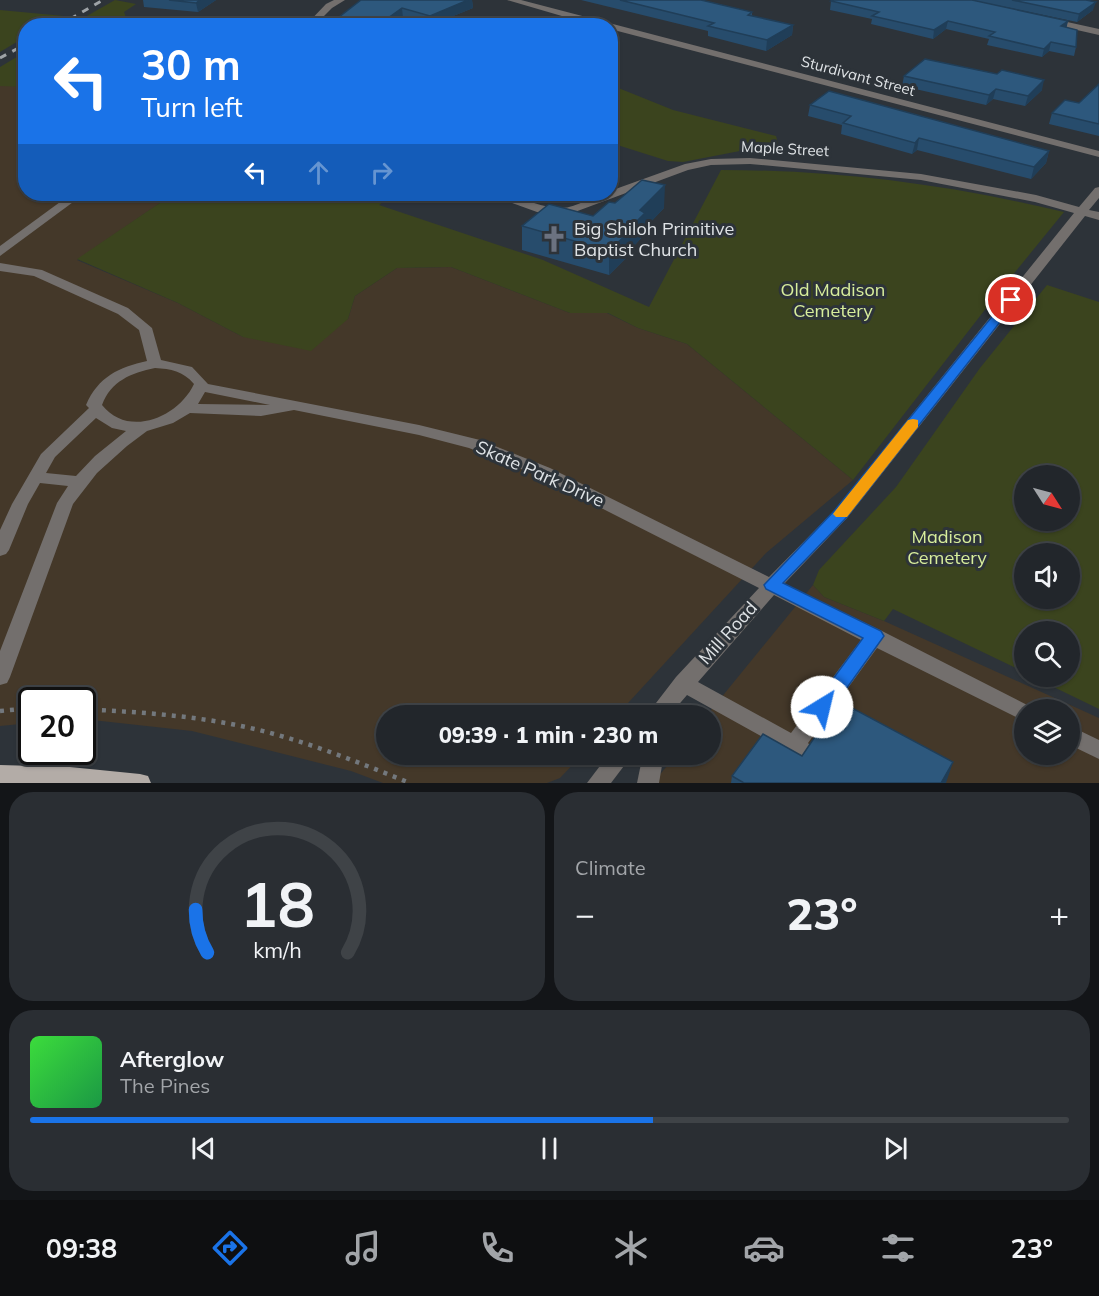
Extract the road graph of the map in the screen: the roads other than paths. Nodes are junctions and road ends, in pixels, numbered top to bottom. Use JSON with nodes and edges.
{"nodes":[{"id":1,"x":341,"y":0,"type":"edge"},
{"id":2,"x":511,"y":0,"type":"edge"},
{"id":3,"x":317,"y":18,"type":"edge"},
{"id":4,"x":579,"y":18,"type":"edge"},
{"id":5,"x":1040,"y":20,"type":"edge"},
{"id":6,"x":618,"y":28,"type":"edge"},
{"id":7,"x":1099,"y":32,"type":"edge"},
{"id":8,"x":1099,"y":154,"type":"edge"},
{"id":9,"x":618,"y":189,"type":"edge"},
{"id":10,"x":1099,"y":190,"type":"edge"},
{"id":11,"x":69,"y":201,"type":"edge"},
{"id":12,"x":513,"y":201,"type":"edge"},
{"id":13,"x":517,"y":201,"type":"edge"},
{"id":14,"x":587,"y":201,"type":"edge"},
{"id":15,"x":503,"y":208,"type":"dead end"},
{"id":16,"x":1082,"y":211,"type":"junction"},
{"id":17,"x":1099,"y":216,"type":"edge"},
{"id":18,"x":0,"y":252,"type":"edge"},
{"id":19,"x":0,"y":267,"type":"edge"},
{"id":20,"x":155,"y":364,"type":"junction"},
{"id":21,"x":200,"y":387,"type":"junction"},
{"id":22,"x":293,"y":407,"type":"junction"},
{"id":23,"x":189,"y":408,"type":"junction"},
{"id":24,"x":96,"y":410,"type":"junction"},
{"id":25,"x":144,"y":425,"type":"junction"},
{"id":26,"x":36,"y":477,"type":"junction"},
{"id":27,"x":78,"y":482,"type":"junction"},
{"id":28,"x":0,"y":550,"type":"edge"},
{"id":29,"x":772,"y":585,"type":"junction"},
{"id":30,"x":875,"y":636,"type":"junction"},
{"id":31,"x":0,"y":677,"type":"edge"},
{"id":32,"x":683,"y":683,"type":"junction"},
{"id":33,"x":666,"y":705,"type":"edge"},
{"id":34,"x":1014,"y":707,"type":"edge"},
{"id":35,"x":1080,"y":740,"type":"edge"},
{"id":36,"x":1099,"y":750,"type":"edge"},
{"id":37,"x":614,"y":765,"type":"edge"},
{"id":38,"x":652,"y":765,"type":"edge"},
{"id":39,"x":0,"y":774,"type":"edge"},
{"id":40,"x":140,"y":783,"type":"edge"},
{"id":41,"x":598,"y":783,"type":"edge"},
{"id":42,"x":648,"y":783,"type":"edge"}],
"edges":[{"from":1,"to":3,"type":"street"},
{"from":2,"to":4,"type":"street","name":"Sturdivant Street"},
{"from":5,"to":7,"type":"street"},
{"from":6,"to":8,"type":"street","name":"Sturdivant Street"},
{"from":9,"to":16,"type":"street","name":"Maple Street"},
{"from":10,"to":16,"type":"street","name":"Mill Road"},
{"from":11,"to":18,"type":"street"},
{"from":12,"to":15,"type":"street"},
{"from":13,"to":14,"type":"street","name":"Maple Street"},
{"from":16,"to":17,"type":"street","name":"Maple Street"},
{"from":16,"to":29,"type":"street","name":"Mill Road"},
{"from":19,"to":20,"type":"street"},
{"from":20,"to":21,"type":"street"},
{"from":20,"to":24,"type":"street"},
{"from":21,"to":22,"type":"street","name":"Skate Park Drive"},
{"from":21,"to":23,"type":"street"},
{"from":22,"to":23,"type":"street","name":"Skate Park Drive"},
{"from":22,"to":29,"type":"street","name":"Skate Park Drive"},
{"from":23,"to":25,"type":"street","name":"Skate Park Drive"},
{"from":24,"to":25,"type":"street","name":"Skate Park Drive"},
{"from":24,"to":26,"type":"street"},
{"from":25,"to":27,"type":"street","name":"Skate Park Drive"},
{"from":26,"to":27,"type":"street"},
{"from":26,"to":28,"type":"street"},
{"from":27,"to":31,"type":"street","name":"Skate Park Drive"},
{"from":29,"to":30,"type":"street","name":"Skate Park Drive"},
{"from":29,"to":32,"type":"street","name":"Mill Road"},
{"from":30,"to":32,"type":"street"},
{"from":30,"to":34,"type":"street","name":"Skate Park Drive"},
{"from":32,"to":33,"type":"street","name":"Mill Road"},
{"from":35,"to":36,"type":"street"},
{"from":37,"to":41,"type":"street"},
{"from":38,"to":42,"type":"street"},
{"from":39,"to":40,"type":"main road"}]}
